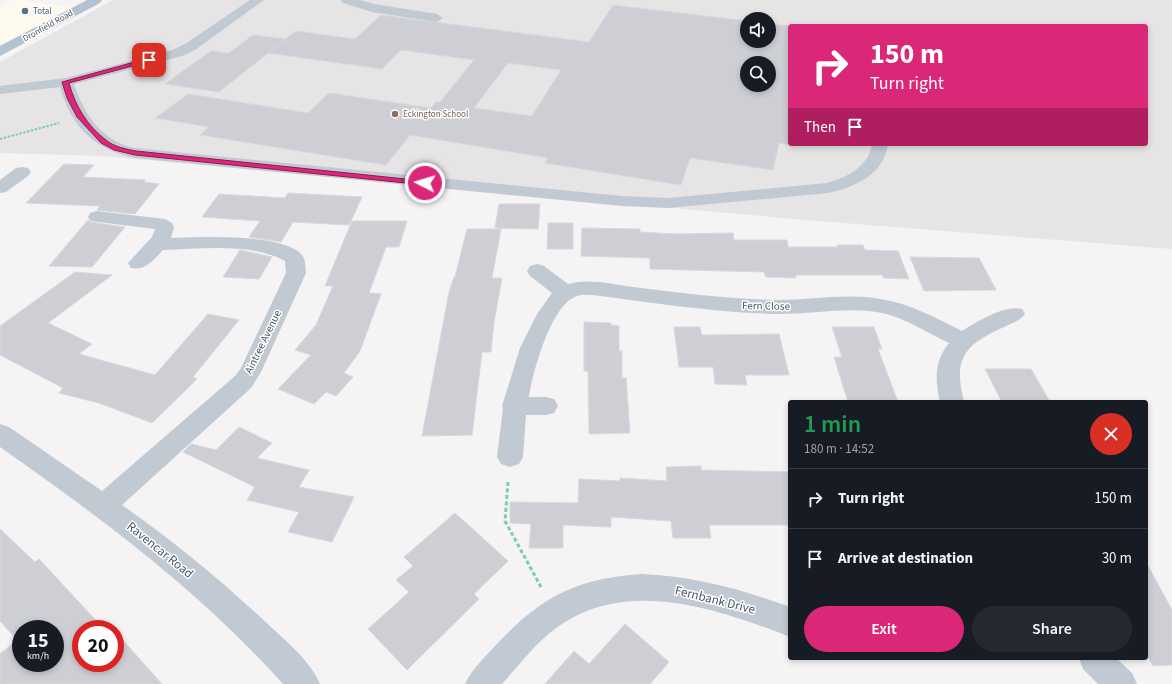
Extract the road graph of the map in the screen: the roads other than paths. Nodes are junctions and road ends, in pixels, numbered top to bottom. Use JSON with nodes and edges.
{"nodes":[{"id":1,"x":96,"y":0,"type":"edge"},
{"id":2,"x":258,"y":0,"type":"edge"},
{"id":3,"x":347,"y":0,"type":"edge"},
{"id":4,"x":437,"y":18,"type":"dead end"},
{"id":5,"x":0,"y":52,"type":"edge"},
{"id":6,"x":66,"y":82,"type":"junction"},
{"id":7,"x":0,"y":90,"type":"edge"},
{"id":8,"x":880,"y":146,"type":"edge"},
{"id":9,"x":22,"y":172,"type":"dead end"},
{"id":10,"x":0,"y":188,"type":"edge"},
{"id":11,"x":97,"y":217,"type":"dead end"},
{"id":12,"x":157,"y":244,"type":"junction"},
{"id":13,"x":138,"y":263,"type":"dead end"},
{"id":14,"x":537,"y":271,"type":"dead end"},
{"id":15,"x":565,"y":293,"type":"junction"},
{"id":16,"x":1014,"y":314,"type":"dead end"},
{"id":17,"x":963,"y":341,"type":"junction"},
{"id":18,"x":952,"y":400,"type":"edge"},
{"id":19,"x":514,"y":406,"type":"junction"},
{"id":20,"x":546,"y":406,"type":"dead end"},
{"id":21,"x":0,"y":434,"type":"edge"},
{"id":22,"x":510,"y":457,"type":"road end"},
{"id":23,"x":104,"y":506,"type":"junction"},
{"id":24,"x":788,"y":621,"type":"edge"},
{"id":25,"x":1096,"y":660,"type":"edge"},
{"id":26,"x":304,"y":684,"type":"edge"},
{"id":27,"x":481,"y":684,"type":"edge"},
{"id":28,"x":1121,"y":684,"type":"edge"}],
"edges":[{"from":1,"to":5,"type":"main road","name":"Dronfield Road"},
{"from":2,"to":6,"type":"street"},
{"from":3,"to":4,"type":"street"},
{"from":6,"to":7,"type":"street"},
{"from":6,"to":8,"type":"street"},
{"from":9,"to":10,"type":"street"},
{"from":11,"to":12,"type":"street"},
{"from":12,"to":13,"type":"street"},
{"from":12,"to":23,"type":"street","name":"Aintree Avenue"},
{"from":14,"to":15,"type":"street"},
{"from":15,"to":17,"type":"street","name":"Fern Close"},
{"from":15,"to":19,"type":"street"},
{"from":16,"to":17,"type":"street"},
{"from":17,"to":18,"type":"street"},
{"from":19,"to":20,"type":"street"},
{"from":19,"to":22,"type":"street"},
{"from":21,"to":23,"type":"street","name":"Ravencar Road"},
{"from":23,"to":26,"type":"street","name":"Ravencar Road"},
{"from":24,"to":27,"type":"street","name":"Fernbank Drive"},
{"from":25,"to":28,"type":"street"}]}
